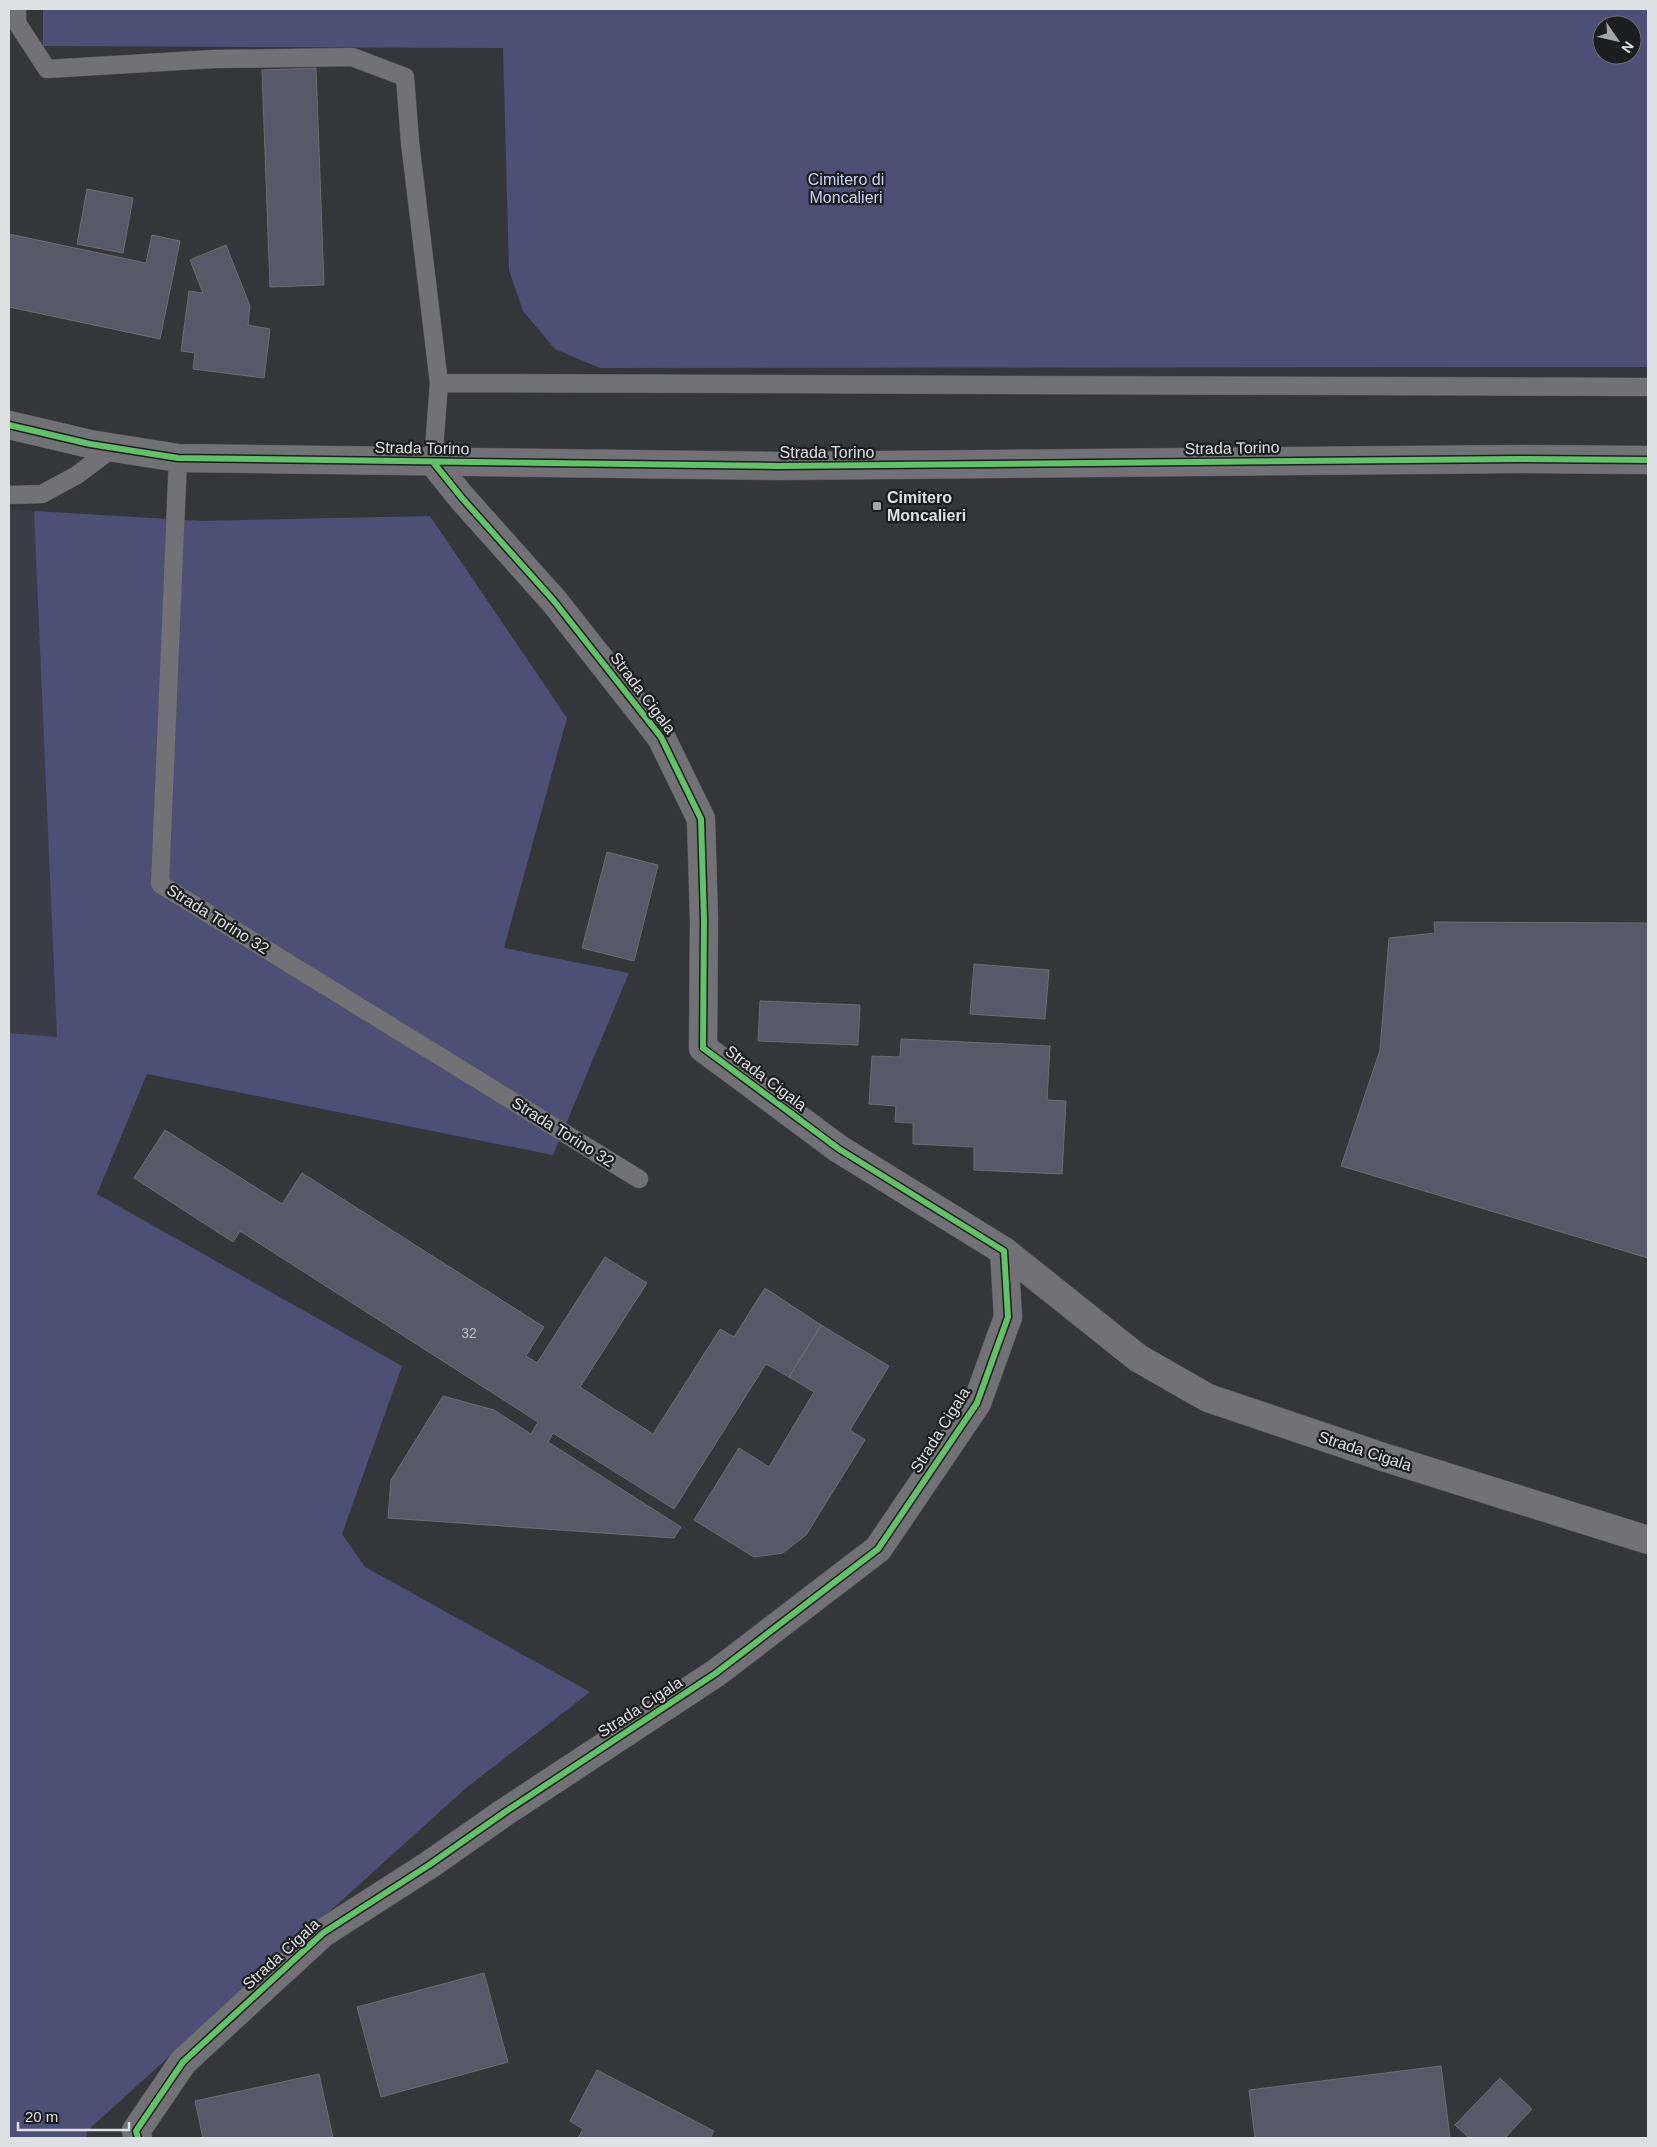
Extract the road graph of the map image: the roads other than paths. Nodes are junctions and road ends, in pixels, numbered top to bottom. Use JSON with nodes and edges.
{"nodes":[{"id":1,"x":17,"y":9,"type":"edge"},
{"id":2,"x":438,"y":383,"type":"junction"},
{"id":3,"x":1648,"y":387,"type":"edge"},
{"id":4,"x":9,"y":425,"type":"edge"},
{"id":5,"x":113,"y":448,"type":"junction"},
{"id":6,"x":178,"y":458,"type":"junction"},
{"id":7,"x":1648,"y":460,"type":"edge"},
{"id":8,"x":433,"y":462,"type":"junction"},
{"id":9,"x":9,"y":496,"type":"edge"},
{"id":10,"x":640,"y":1179,"type":"dead end"},
{"id":11,"x":1004,"y":1251,"type":"junction"},
{"id":12,"x":1648,"y":1540,"type":"edge"},
{"id":13,"x":138,"y":2138,"type":"edge"}],
"edges":[{"from":1,"to":2,"type":"lane"},
{"from":2,"to":3,"type":"lane"},
{"from":2,"to":8,"type":"lane"},
{"from":4,"to":5,"type":"street","name":"Strada Torino"},
{"from":5,"to":6,"type":"street","name":"Strada Torino"},
{"from":5,"to":9,"type":"lane"},
{"from":6,"to":8,"type":"street","name":"Strada Torino"},
{"from":6,"to":10,"type":"lane","name":"Strada Torino 32"},
{"from":7,"to":8,"type":"street","name":"Strada Torino"},
{"from":8,"to":11,"type":"street","name":"Strada Cigala"},
{"from":11,"to":12,"type":"street","name":"Strada Cigala"},
{"from":11,"to":13,"type":"street","name":"Strada Cigala"}]}
